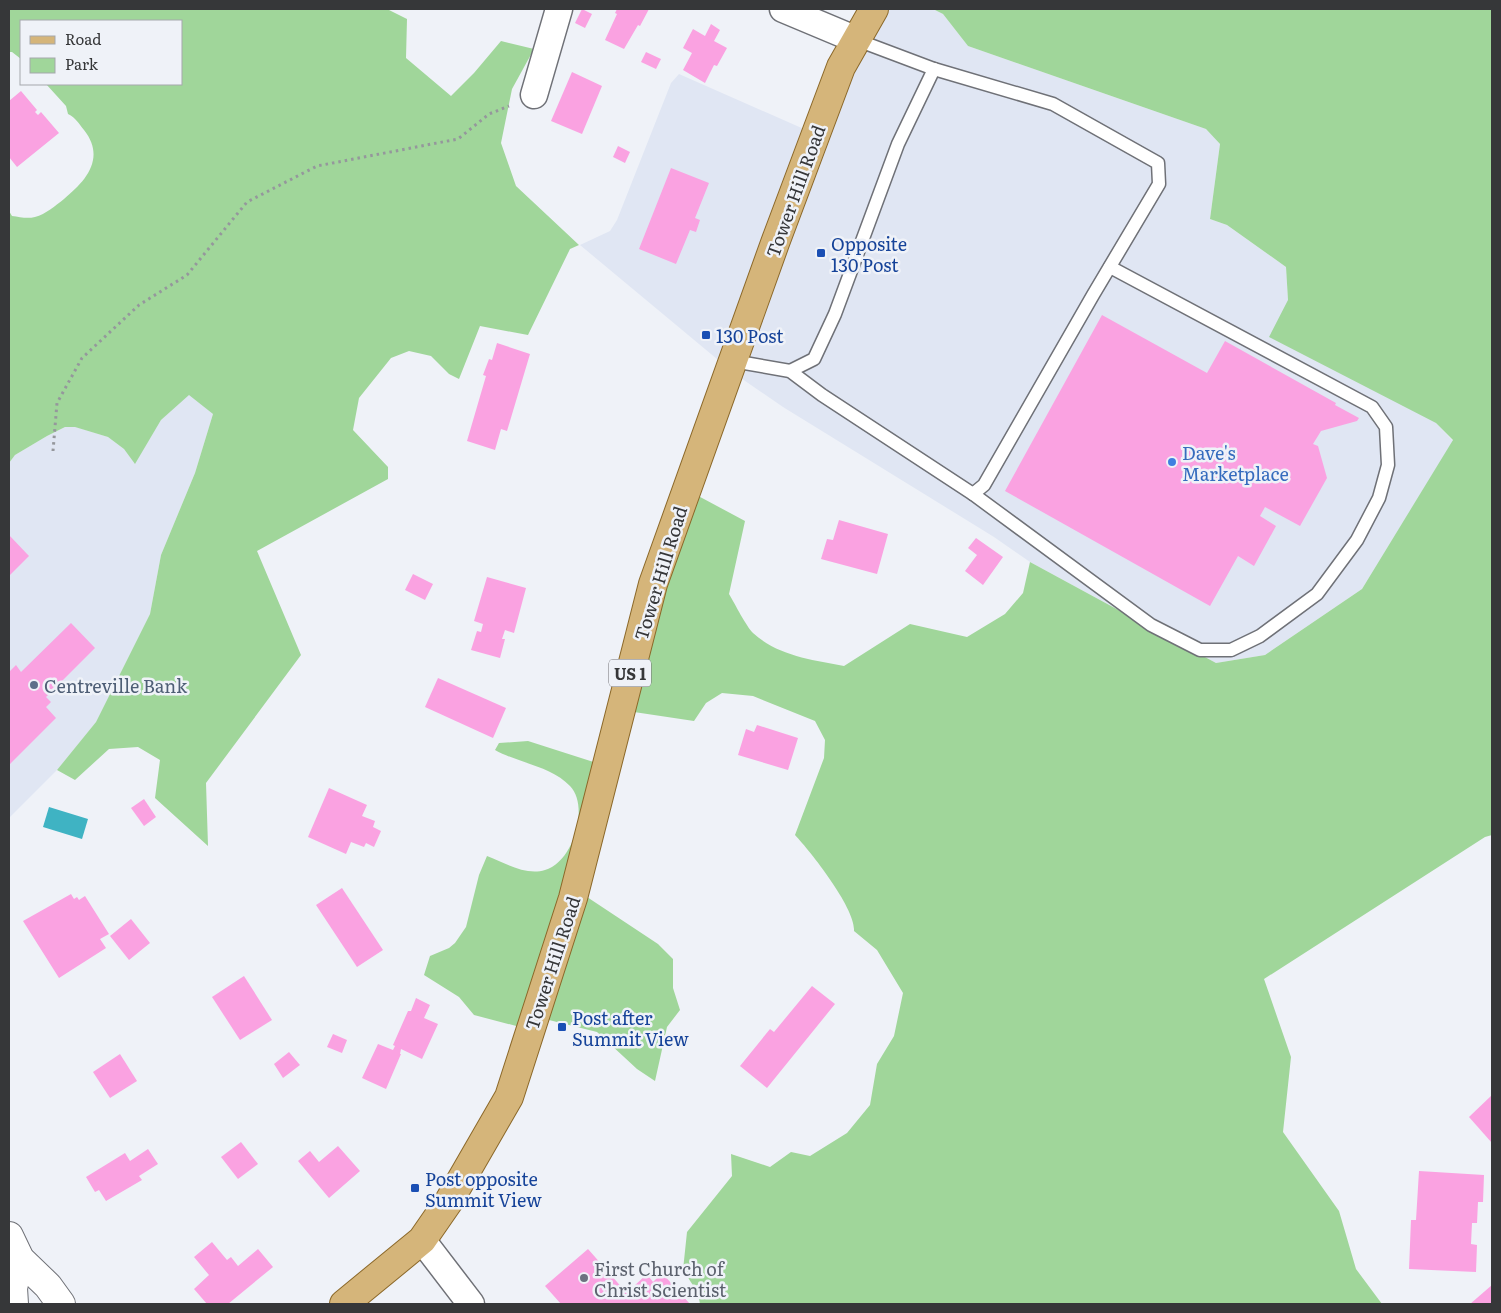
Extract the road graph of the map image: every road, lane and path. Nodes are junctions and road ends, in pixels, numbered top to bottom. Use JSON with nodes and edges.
{"nodes":[{"id":1,"x":559,"y":9,"type":"edge"},
{"id":2,"x":783,"y":9,"type":"edge"},
{"id":3,"x":874,"y":9,"type":"edge"},
{"id":4,"x":857,"y":40,"type":"junction"},
{"id":5,"x":934,"y":69,"type":"junction"},
{"id":6,"x":534,"y":96,"type":"joint"},
{"id":7,"x":1110,"y":267,"type":"junction"},
{"id":8,"x":733,"y":361,"type":"junction"},
{"id":9,"x":790,"y":371,"type":"junction"},
{"id":10,"x":53,"y":451,"type":"dead end"},
{"id":11,"x":973,"y":494,"type":"junction"},
{"id":12,"x":422,"y":1240,"type":"junction"},
{"id":13,"x":15,"y":1248,"type":"edge"},
{"id":14,"x":14,"y":1304,"type":"edge"},
{"id":15,"x":60,"y":1304,"type":"edge"},
{"id":16,"x":344,"y":1304,"type":"edge"},
{"id":17,"x":471,"y":1304,"type":"edge"}],
"edges":[{"from":1,"to":6,"type":"street"},
{"from":2,"to":4,"type":"street"},
{"from":3,"to":4,"type":"main road","name":"Tower Hill Road","number":"US 1"},
{"from":4,"to":5,"type":"lane"},
{"from":4,"to":8,"type":"main road","name":"Tower Hill Road","number":"US 1"},
{"from":5,"to":7,"type":"lane"},
{"from":5,"to":9,"type":"lane"},
{"from":6,"to":10,"type":"path"},
{"from":7,"to":11,"type":"lane"},
{"from":7,"to":11,"type":"lane"},
{"from":8,"to":9,"type":"lane"},
{"from":8,"to":12,"type":"main road","name":"Tower Hill Road","number":"US 1"},
{"from":9,"to":11,"type":"lane"},
{"from":12,"to":16,"type":"main road","name":"Tower Hill Road","number":"US 1"},
{"from":12,"to":17,"type":"street"},
{"from":13,"to":14,"type":"main road"},
{"from":13,"to":15,"type":"main road"}]}
